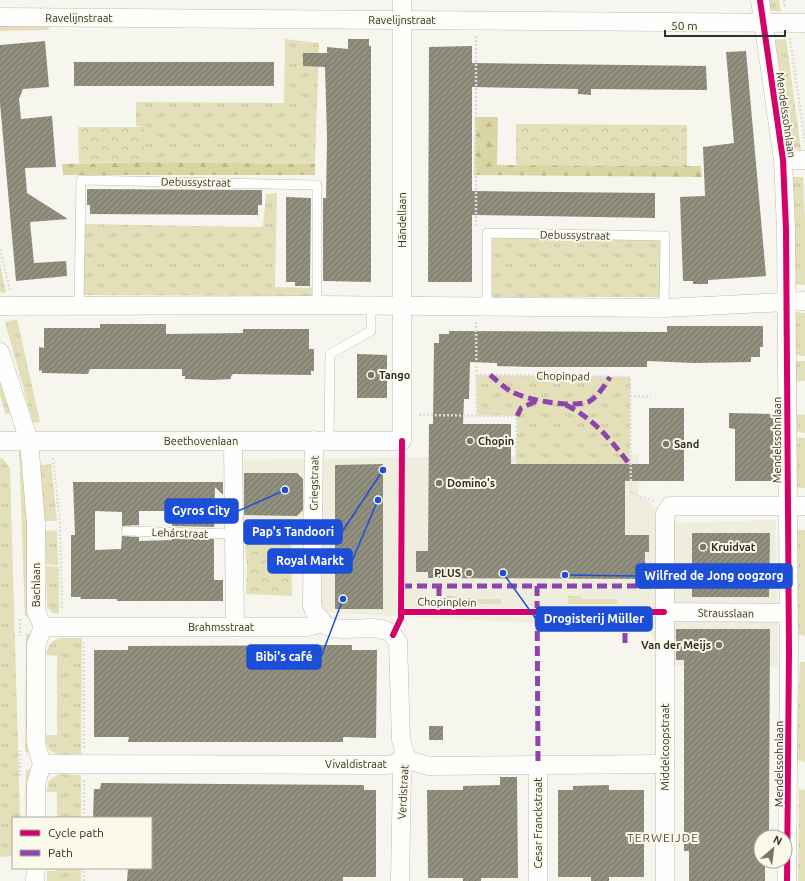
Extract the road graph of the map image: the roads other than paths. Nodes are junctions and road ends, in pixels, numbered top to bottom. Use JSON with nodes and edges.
{"nodes":[{"id":1,"x":402,"y":0,"type":"edge"},
{"id":2,"x":760,"y":0,"type":"edge"},
{"id":3,"x":0,"y":17,"type":"edge"},
{"id":4,"x":402,"y":20,"type":"junction"},
{"id":5,"x":763,"y":23,"type":"junction"},
{"id":6,"x":796,"y":23,"type":"edge"},
{"id":7,"x":783,"y":160,"type":"junction"},
{"id":8,"x":805,"y":160,"type":"edge"},
{"id":9,"x":805,"y":301,"type":"edge"},
{"id":10,"x":787,"y":302,"type":"junction"},
{"id":11,"x":316,"y":305,"type":"junction"},
{"id":12,"x":371,"y":305,"type":"junction"},
{"id":13,"x":402,"y":305,"type":"junction"},
{"id":14,"x":7,"y":306,"type":"edge"},
{"id":15,"x":79,"y":306,"type":"junction"},
{"id":16,"x":481,"y":307,"type":"junction"},
{"id":17,"x":664,"y":308,"type":"junction"},
{"id":18,"x":0,"y":352,"type":"edge"},
{"id":19,"x":402,"y":440,"type":"joint"},
{"id":20,"x":0,"y":441,"type":"edge"},
{"id":21,"x":29,"y":441,"type":"junction"},
{"id":22,"x":233,"y":441,"type":"junction"},
{"id":23,"x":321,"y":441,"type":"junction"},
{"id":24,"x":787,"y":506,"type":"junction"},
{"id":25,"x":805,"y":506,"type":"edge"},
{"id":26,"x":126,"y":531,"type":"dead end"},
{"id":27,"x":234,"y":534,"type":"junction"},
{"id":28,"x":664,"y":612,"type":"junction"},
{"id":29,"x":789,"y":614,"type":"junction"},
{"id":30,"x":321,"y":620,"type":"junction"},
{"id":31,"x":43,"y":627,"type":"junction"},
{"id":32,"x":235,"y":627,"type":"junction"},
{"id":33,"x":797,"y":651,"type":"edge"},
{"id":34,"x":406,"y":756,"type":"junction"},
{"id":35,"x":42,"y":764,"type":"junction"},
{"id":36,"x":538,"y":764,"type":"junction"},
{"id":37,"x":665,"y":764,"type":"junction"},
{"id":38,"x":797,"y":772,"type":"edge"},
{"id":39,"x":36,"y":817,"type":"edge"},
{"id":40,"x":36,"y":869,"type":"edge"},
{"id":41,"x":35,"y":881,"type":"edge"},
{"id":42,"x":400,"y":881,"type":"edge"},
{"id":43,"x":538,"y":881,"type":"edge"},
{"id":44,"x":665,"y":881,"type":"edge"},
{"id":45,"x":787,"y":881,"type":"edge"}],
"edges":[{"from":1,"to":4,"type":"street","name":"Händellaan"},
{"from":2,"to":5,"type":"street","name":"Mendelssohnlaan"},
{"from":3,"to":4,"type":"street","name":"Ravelijnstraat"},
{"from":4,"to":5,"type":"street","name":"Ravelijnstraat"},
{"from":4,"to":13,"type":"street","name":"Händellaan"},
{"from":5,"to":6,"type":"street","name":"Ravelijnstraat"},
{"from":5,"to":7,"type":"street","name":"Mendelssohnlaan"},
{"from":7,"to":8,"type":"street"},
{"from":7,"to":10,"type":"street","name":"Mendelssohnlaan"},
{"from":9,"to":10,"type":"street"},
{"from":10,"to":17,"type":"street"},
{"from":10,"to":24,"type":"street","name":"Mendelssohnlaan"},
{"from":11,"to":12,"type":"street"},
{"from":11,"to":15,"type":"street"},
{"from":11,"to":15,"type":"lane","name":"Debussystraat"},
{"from":12,"to":13,"type":"street"},
{"from":12,"to":23,"type":"lane"},
{"from":13,"to":16,"type":"street"},
{"from":13,"to":19,"type":"street","name":"Händellaan"},
{"from":14,"to":15,"type":"street"},
{"from":16,"to":17,"type":"street"},
{"from":16,"to":17,"type":"lane","name":"Debussystraat"},
{"from":18,"to":21,"type":"street","name":"Bachlaan"},
{"from":19,"to":23,"type":"street","name":"Beethovenlaan"},
{"from":20,"to":21,"type":"street","name":"Beethovenlaan"},
{"from":21,"to":22,"type":"street","name":"Beethovenlaan"},
{"from":21,"to":31,"type":"street","name":"Bachlaan"},
{"from":22,"to":23,"type":"street","name":"Beethovenlaan"},
{"from":22,"to":27,"type":"street"},
{"from":23,"to":30,"type":"street","name":"Griegstraat"},
{"from":24,"to":25,"type":"street"},
{"from":24,"to":28,"type":"street"},
{"from":24,"to":29,"type":"street","name":"Mendelssohnlaan"},
{"from":26,"to":27,"type":"lane","name":"Lehárstraat"},
{"from":27,"to":32,"type":"street"},
{"from":28,"to":29,"type":"street","name":"Strausslaan"},
{"from":28,"to":37,"type":"street","name":"Middelcoopstraat"},
{"from":29,"to":33,"type":"street","name":"Mendelssohnlaan"},
{"from":30,"to":32,"type":"street","name":"Brahmsstraat"},
{"from":30,"to":34,"type":"street","name":"Verdistraat"},
{"from":31,"to":32,"type":"street","name":"Brahmsstraat"},
{"from":31,"to":35,"type":"street"},
{"from":33,"to":38,"type":"street","name":"Mendelssohnlaan"},
{"from":34,"to":35,"type":"street","name":"Vivaldistraat"},
{"from":34,"to":36,"type":"street"},
{"from":34,"to":42,"type":"street","name":"Verdistraat"},
{"from":35,"to":39,"type":"street"},
{"from":36,"to":37,"type":"street"},
{"from":36,"to":43,"type":"street","name":"Cesar Franckstraat"},
{"from":37,"to":44,"type":"street","name":"Middelcoopstraat"},
{"from":38,"to":45,"type":"street","name":"Mendelssohnlaan"},
{"from":40,"to":41,"type":"street"}]}
